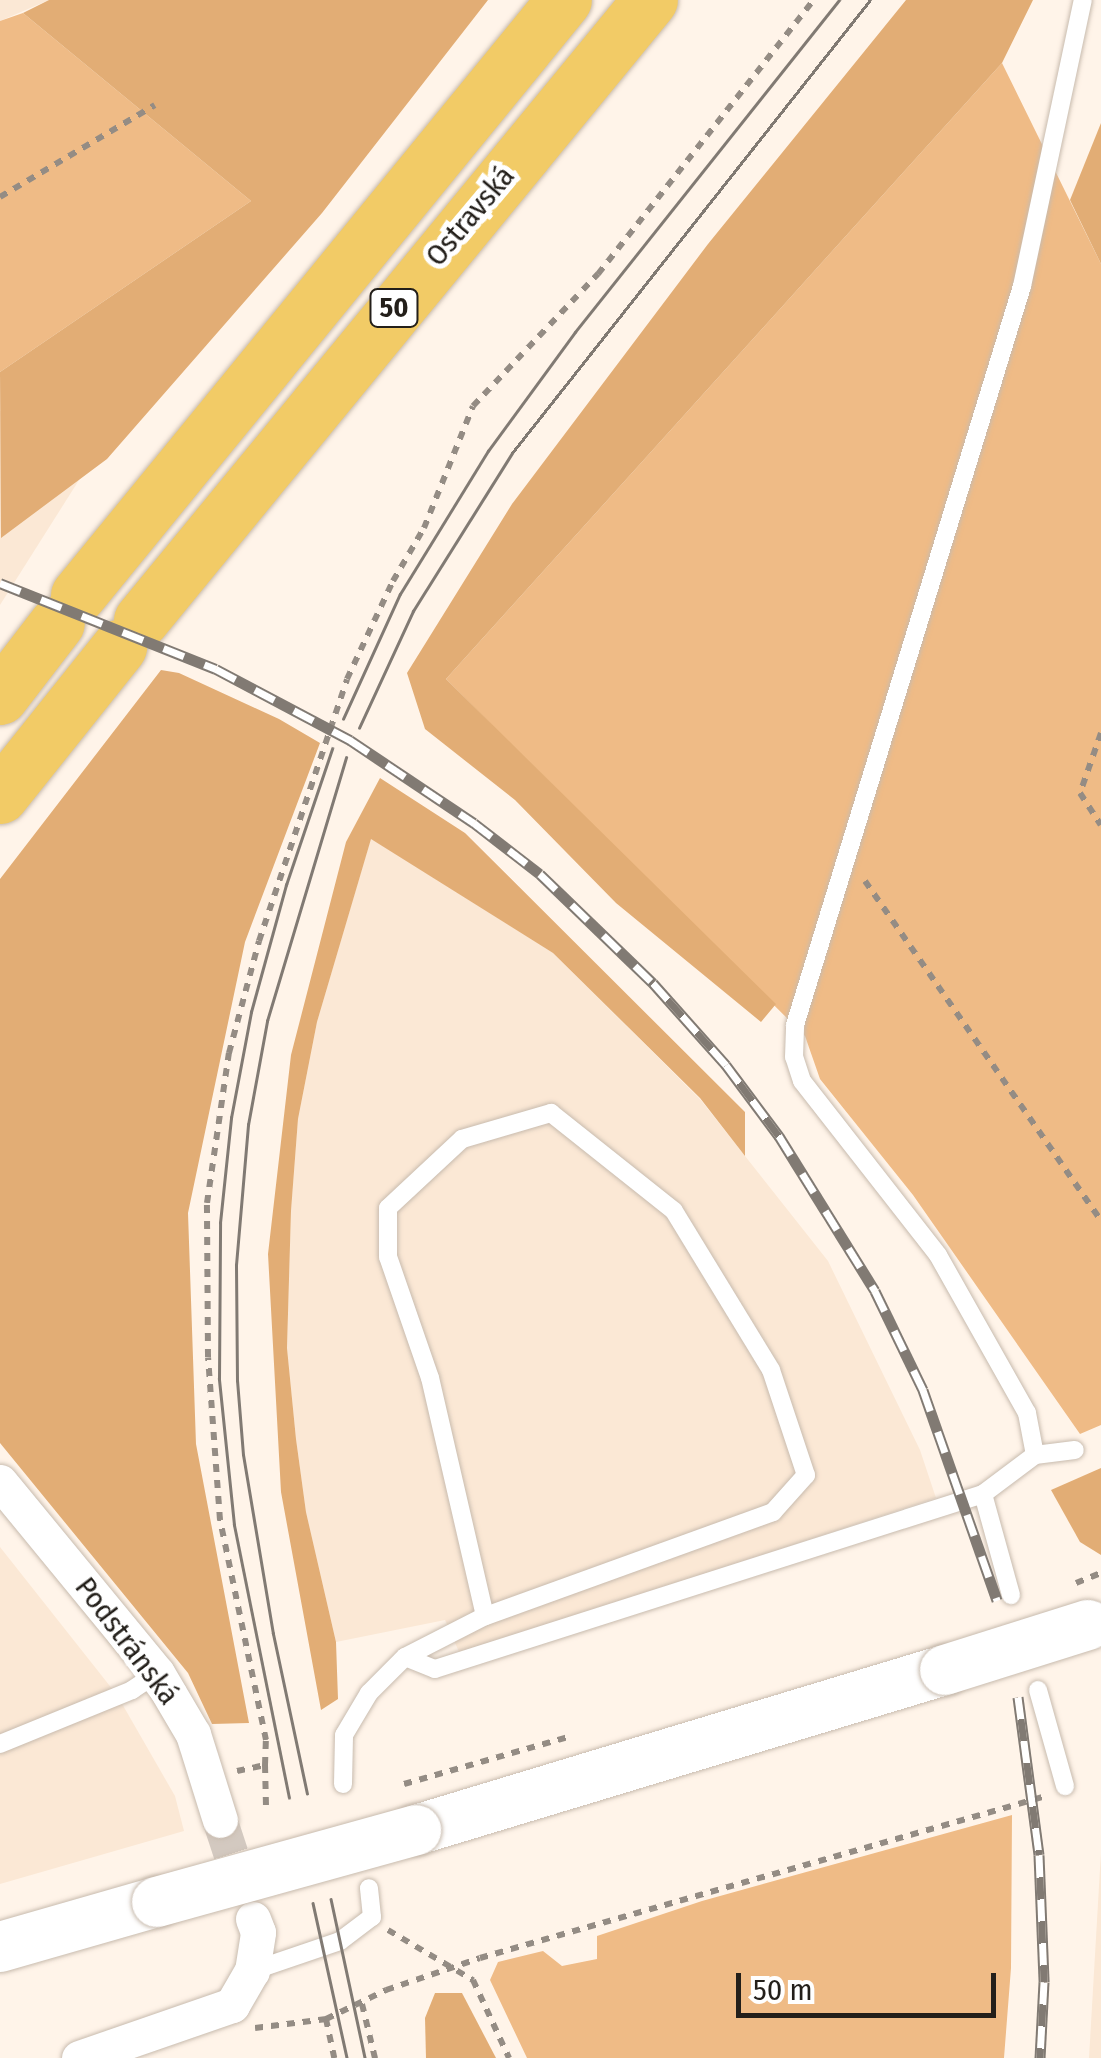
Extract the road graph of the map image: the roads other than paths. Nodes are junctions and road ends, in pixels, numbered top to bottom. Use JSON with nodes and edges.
{"nodes":[{"id":1,"x":564,"y":0,"type":"edge"},
{"id":2,"x":650,"y":0,"type":"edge"},
{"id":3,"x":1083,"y":0,"type":"edge"},
{"id":4,"x":0,"y":697,"type":"edge"},
{"id":5,"x":0,"y":796,"type":"edge"},
{"id":6,"x":1075,"y":1450,"type":"dead end"},
{"id":7,"x":1035,"y":1455,"type":"junction"},
{"id":8,"x":0,"y":1482,"type":"edge"},
{"id":9,"x":983,"y":1494,"type":"junction"},
{"id":10,"x":1012,"y":1595,"type":"dead end"},
{"id":11,"x":1088,"y":1610,"type":"edge"},
{"id":12,"x":485,"y":1616,"type":"junction"},
{"id":13,"x":405,"y":1657,"type":"junction"},
{"id":14,"x":158,"y":1673,"type":"junction"},
{"id":15,"x":1038,"y":1690,"type":"dead end"},
{"id":16,"x":0,"y":1744,"type":"edge"},
{"id":17,"x":343,"y":1784,"type":"dead end"},
{"id":18,"x":1065,"y":1786,"type":"road end"},
{"id":19,"x":220,"y":1820,"type":"tunnel mouth"},
{"id":20,"x":369,"y":1888,"type":"dead end"},
{"id":21,"x":253,"y":1919,"type":"tunnel mouth"},
{"id":22,"x":0,"y":1947,"type":"edge"},
{"id":23,"x":252,"y":1971,"type":"junction"},
{"id":24,"x":79,"y":2058,"type":"edge"}],
"edges":[{"from":1,"to":4,"type":"highway","number":"50"},
{"from":2,"to":5,"type":"highway","name":"Ostravská","number":"50"},
{"from":3,"to":7,"type":"lane"},
{"from":6,"to":7,"type":"lane"},
{"from":7,"to":9,"type":"lane"},
{"from":8,"to":14,"type":"street","name":"Podstránská"},
{"from":9,"to":10,"type":"lane"},
{"from":9,"to":13,"type":"lane"},
{"from":11,"to":22,"type":"main road","bridge":true},
{"from":12,"to":12,"type":"lane"},
{"from":12,"to":13,"type":"lane"},
{"from":13,"to":17,"type":"lane"},
{"from":14,"to":16,"type":"lane"},
{"from":14,"to":19,"type":"street","name":"Podstránská"},
{"from":15,"to":18,"type":"lane"},
{"from":20,"to":23,"type":"lane"},
{"from":21,"to":23,"type":"street"},
{"from":23,"to":24,"type":"street"}]}
